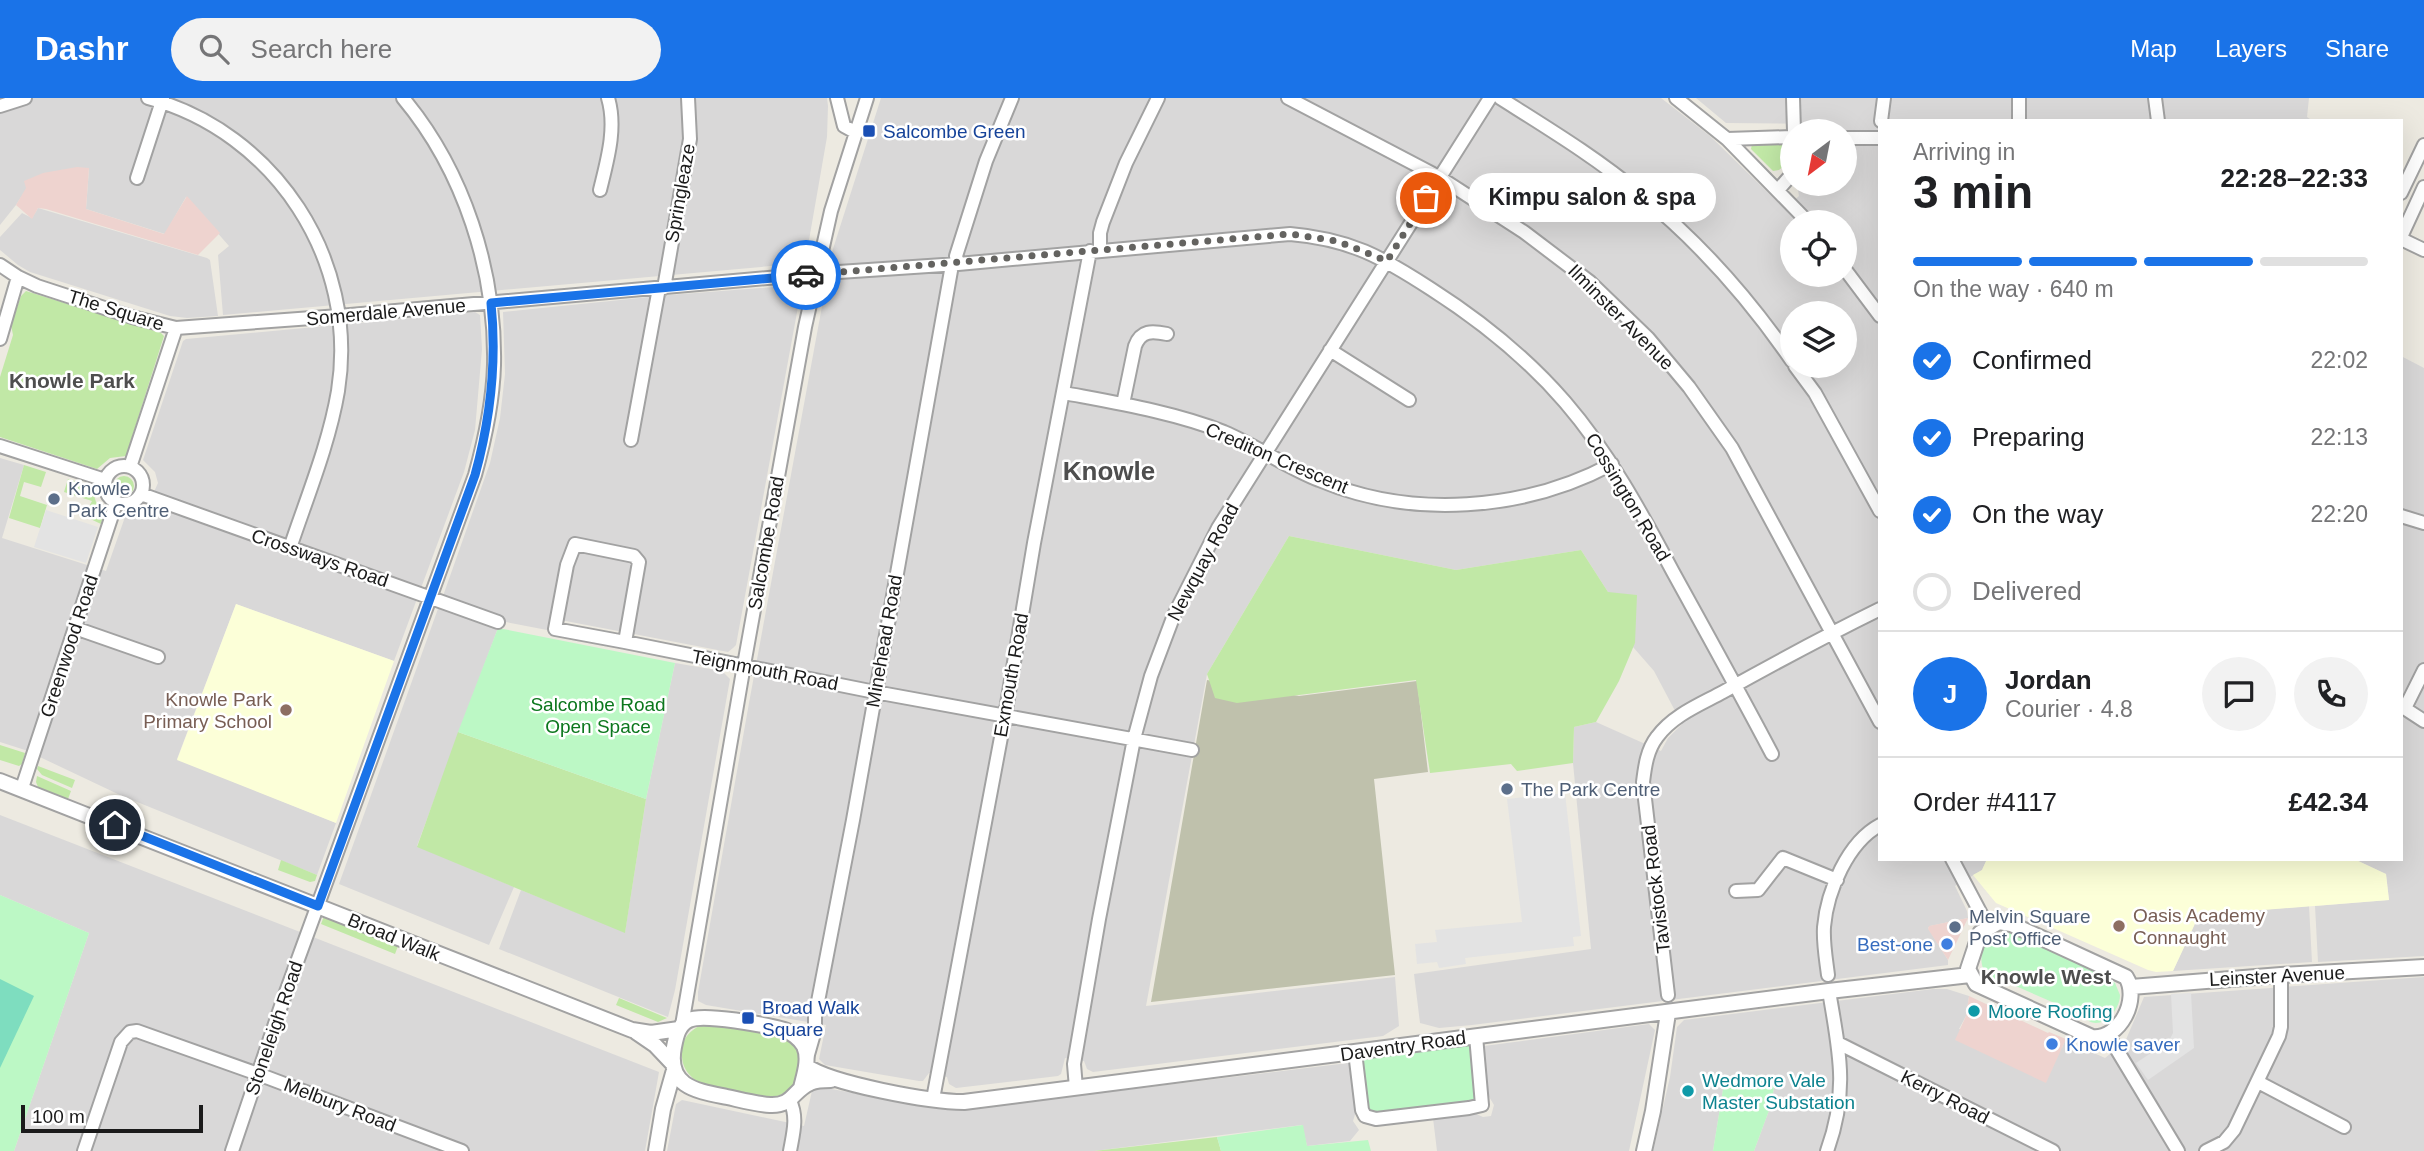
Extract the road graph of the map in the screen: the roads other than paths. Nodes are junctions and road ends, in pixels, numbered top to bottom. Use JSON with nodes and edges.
{"nodes":[{"id":1,"x":25,"y":98,"type":"edge"},
{"id":2,"x":148,"y":98,"type":"edge"},
{"id":3,"x":403,"y":98,"type":"edge"},
{"id":4,"x":608,"y":98,"type":"edge"},
{"id":5,"x":688,"y":98,"type":"edge"},
{"id":6,"x":837,"y":98,"type":"edge"},
{"id":7,"x":867,"y":98,"type":"edge"},
{"id":8,"x":1012,"y":98,"type":"edge"},
{"id":9,"x":1158,"y":98,"type":"edge"},
{"id":10,"x":1288,"y":98,"type":"edge"},
{"id":11,"x":1318,"y":98,"type":"edge"},
{"id":12,"x":1490,"y":98,"type":"edge"},
{"id":13,"x":1500,"y":98,"type":"edge"},
{"id":14,"x":1676,"y":98,"type":"edge"},
{"id":15,"x":1793,"y":98,"type":"edge"},
{"id":16,"x":1884,"y":98,"type":"edge"},
{"id":17,"x":2019,"y":98,"type":"edge"},
{"id":18,"x":2155,"y":98,"type":"edge"},
{"id":19,"x":162,"y":100,"type":"edge"},
{"id":20,"x":0,"y":106,"type":"edge"},
{"id":21,"x":1312,"y":110,"type":"junction"},
{"id":22,"x":1794,"y":119,"type":"edge"},
{"id":23,"x":1881,"y":119,"type":"edge"},
{"id":24,"x":2019,"y":119,"type":"edge"},
{"id":25,"x":2158,"y":119,"type":"edge"},
{"id":26,"x":855,"y":132,"type":"junction"},
{"id":27,"x":1780,"y":137,"type":"edge"},
{"id":28,"x":1857,"y":138,"type":"edge"},
{"id":29,"x":1878,"y":138,"type":"edge"},
{"id":30,"x":1727,"y":139,"type":"junction"},
{"id":31,"x":2424,"y":145,"type":"edge"},
{"id":32,"x":1439,"y":177,"type":"junction"},
{"id":33,"x":137,"y":178,"type":"dead end"},
{"id":34,"x":2424,"y":187,"type":"edge"},
{"id":35,"x":1780,"y":188,"type":"edge"},
{"id":36,"x":2403,"y":189,"type":"edge"},
{"id":37,"x":600,"y":190,"type":"dead end"},
{"id":38,"x":1778,"y":190,"type":"junction"},
{"id":39,"x":1797,"y":210,"type":"edge"},
{"id":40,"x":2403,"y":234,"type":"edge"},
{"id":41,"x":2403,"y":239,"type":"edge"},
{"id":42,"x":1095,"y":250,"type":"junction"},
{"id":43,"x":2424,"y":250,"type":"edge"},
{"id":44,"x":1387,"y":261,"type":"junction"},
{"id":45,"x":955,"y":264,"type":"junction"},
{"id":46,"x":0,"y":265,"type":"edge"},
{"id":47,"x":816,"y":274,"type":"junction"},
{"id":48,"x":18,"y":277,"type":"junction"},
{"id":49,"x":1857,"y":285,"type":"edge"},
{"id":50,"x":662,"y":288,"type":"junction"},
{"id":51,"x":491,"y":303,"type":"junction"},
{"id":52,"x":1878,"y":313,"type":"edge"},
{"id":53,"x":339,"y":316,"type":"junction"},
{"id":54,"x":176,"y":328,"type":"junction"},
{"id":55,"x":1167,"y":334,"type":"dead end"},
{"id":56,"x":0,"y":338,"type":"edge"},
{"id":57,"x":1780,"y":344,"type":"edge"},
{"id":58,"x":1330,"y":350,"type":"junction"},
{"id":59,"x":1804,"y":378,"type":"edge"},
{"id":60,"x":1064,"y":393,"type":"junction"},
{"id":61,"x":1409,"y":400,"type":"dead end"},
{"id":62,"x":1124,"y":404,"type":"junction"},
{"id":63,"x":632,"y":440,"type":"dead end"},
{"id":64,"x":0,"y":446,"type":"edge"},
{"id":65,"x":1266,"y":452,"type":"junction"},
{"id":66,"x":1612,"y":464,"type":"junction"},
{"id":67,"x":130,"y":467,"type":"junction"},
{"id":68,"x":105,"y":480,"type":"junction"},
{"id":69,"x":141,"y":494,"type":"junction"},
{"id":70,"x":116,"y":503,"type":"junction"},
{"id":71,"x":1878,"y":507,"type":"edge"},
{"id":72,"x":2403,"y":517,"type":"edge"},
{"id":73,"x":2424,"y":523,"type":"edge"},
{"id":74,"x":290,"y":548,"type":"junction"},
{"id":75,"x":431,"y":597,"type":"junction"},
{"id":76,"x":1878,"y":610,"type":"edge"},
{"id":77,"x":498,"y":622,"type":"dead end"},
{"id":78,"x":75,"y":628,"type":"junction"},
{"id":79,"x":1832,"y":632,"type":"junction"},
{"id":80,"x":625,"y":642,"type":"junction"},
{"id":81,"x":158,"y":657,"type":"dead end"},
{"id":82,"x":744,"y":666,"type":"junction"},
{"id":83,"x":2424,"y":670,"type":"edge"},
{"id":84,"x":1735,"y":685,"type":"junction"},
{"id":85,"x":874,"y":692,"type":"junction"},
{"id":86,"x":2403,"y":707,"type":"edge"},
{"id":87,"x":1004,"y":716,"type":"junction"},
{"id":88,"x":1878,"y":718,"type":"edge"},
{"id":89,"x":2424,"y":721,"type":"edge"},
{"id":90,"x":1134,"y":739,"type":"junction"},
{"id":91,"x":1192,"y":750,"type":"dead end"},
{"id":92,"x":1772,"y":754,"type":"dead end"},
{"id":93,"x":0,"y":781,"type":"edge"},
{"id":94,"x":22,"y":788,"type":"junction"},
{"id":95,"x":1878,"y":827,"type":"edge"},
{"id":96,"x":1953,"y":861,"type":"edge"},
{"id":97,"x":1837,"y":880,"type":"junction"},
{"id":98,"x":1736,"y":891,"type":"dead end"},
{"id":99,"x":318,"y":906,"type":"junction"},
{"id":100,"x":1988,"y":927,"type":"junction"},
{"id":101,"x":2424,"y":967,"type":"edge"},
{"id":102,"x":1828,"y":975,"type":"dead end"},
{"id":103,"x":1970,"y":975,"type":"junction"},
{"id":104,"x":2281,"y":975,"type":"junction"},
{"id":105,"x":2131,"y":987,"type":"junction"},
{"id":106,"x":1829,"y":991,"type":"junction"},
{"id":107,"x":686,"y":993,"type":"junction"},
{"id":108,"x":1668,"y":995,"type":"dead end"},
{"id":109,"x":1668,"y":1013,"type":"junction"},
{"id":110,"x":710,"y":1017,"type":"junction"},
{"id":111,"x":815,"y":1017,"type":"junction"},
{"id":112,"x":680,"y":1027,"type":"junction"},
{"id":113,"x":632,"y":1030,"type":"junction"},
{"id":114,"x":785,"y":1030,"type":"junction"},
{"id":115,"x":2108,"y":1035,"type":"junction"},
{"id":116,"x":1476,"y":1036,"type":"junction"},
{"id":117,"x":1838,"y":1043,"type":"junction"},
{"id":118,"x":1355,"y":1052,"type":"junction"},
{"id":119,"x":806,"y":1062,"type":"junction"},
{"id":120,"x":674,"y":1067,"type":"junction"},
{"id":121,"x":258,"y":1074,"type":"junction"},
{"id":122,"x":837,"y":1080,"type":"junction"},
{"id":123,"x":2258,"y":1082,"type":"junction"},
{"id":124,"x":801,"y":1088,"type":"junction"},
{"id":125,"x":1076,"y":1088,"type":"junction"},
{"id":126,"x":697,"y":1091,"type":"junction"},
{"id":127,"x":933,"y":1099,"type":"junction"},
{"id":128,"x":666,"y":1101,"type":"junction"},
{"id":129,"x":790,"y":1101,"type":"junction"},
{"id":130,"x":2344,"y":1127,"type":"dead end"},
{"id":131,"x":84,"y":1151,"type":"edge"},
{"id":132,"x":232,"y":1151,"type":"edge"},
{"id":133,"x":462,"y":1151,"type":"edge"},
{"id":134,"x":656,"y":1151,"type":"edge"},
{"id":135,"x":790,"y":1151,"type":"edge"},
{"id":136,"x":1644,"y":1151,"type":"edge"},
{"id":137,"x":1827,"y":1151,"type":"edge"},
{"id":138,"x":2053,"y":1151,"type":"edge"},
{"id":139,"x":2178,"y":1151,"type":"edge"},
{"id":140,"x":2206,"y":1151,"type":"edge"}],
"edges":[{"from":1,"to":20,"type":"street"},
{"from":2,"to":19,"type":"street"},
{"from":3,"to":51,"type":"street","name":"Stoneleigh Road"},
{"from":4,"to":37,"type":"street"},
{"from":5,"to":50,"type":"street","name":"Springleaze"},
{"from":6,"to":26,"type":"street"},
{"from":7,"to":26,"type":"street","name":"Salcombe Road"},
{"from":8,"to":45,"type":"street","name":"Minehead Road"},
{"from":9,"to":42,"type":"street","name":"Exmouth Road"},
{"from":10,"to":21,"type":"street","name":"Ilminster Avenue"},
{"from":11,"to":21,"type":"street"},
{"from":12,"to":32,"type":"street","name":"Newquay Road"},
{"from":13,"to":57,"type":"street"},
{"from":14,"to":30,"type":"street"},
{"from":15,"to":22,"type":"street"},
{"from":16,"to":23,"type":"street"},
{"from":17,"to":24,"type":"street"},
{"from":18,"to":25,"type":"street"},
{"from":19,"to":33,"type":"street"},
{"from":19,"to":53,"type":"street"},
{"from":21,"to":32,"type":"street","name":"Ilminster Avenue"},
{"from":26,"to":47,"type":"street","name":"Salcombe Road"},
{"from":27,"to":30,"type":"street"},
{"from":28,"to":29,"type":"street"},
{"from":30,"to":38,"type":"street"},
{"from":31,"to":36,"type":"street"},
{"from":32,"to":44,"type":"street","name":"Newquay Road"},
{"from":32,"to":79,"type":"street","name":"Ilminster Avenue"},
{"from":34,"to":40,"type":"street"},
{"from":35,"to":38,"type":"street"},
{"from":38,"to":39,"type":"street"},
{"from":41,"to":43,"type":"street"},
{"from":42,"to":44,"type":"street","name":"Somerdale Avenue"},
{"from":42,"to":45,"type":"street","name":"Somerdale Avenue"},
{"from":42,"to":60,"type":"street","name":"Exmouth Road"},
{"from":44,"to":58,"type":"street","name":"Newquay Road"},
{"from":44,"to":66,"type":"street","name":"Cossington Road"},
{"from":45,"to":47,"type":"street","name":"Somerdale Avenue"},
{"from":45,"to":85,"type":"street","name":"Minehead Road"},
{"from":46,"to":48,"type":"street","name":"The Square"},
{"from":47,"to":50,"type":"street","name":"Somerdale Avenue"},
{"from":47,"to":82,"type":"street","name":"Salcombe Road"},
{"from":48,"to":54,"type":"street","name":"The Square"},
{"from":48,"to":56,"type":"street"},
{"from":49,"to":52,"type":"street"},
{"from":50,"to":51,"type":"street","name":"Somerdale Avenue"},
{"from":50,"to":63,"type":"street","name":"Springleaze"},
{"from":51,"to":53,"type":"street","name":"Somerdale Avenue"},
{"from":51,"to":75,"type":"street","name":"Stoneleigh Road"},
{"from":53,"to":54,"type":"street","name":"Somerdale Avenue"},
{"from":53,"to":74,"type":"street"},
{"from":54,"to":67,"type":"street","name":"The Square"},
{"from":55,"to":62,"type":"street"},
{"from":58,"to":61,"type":"street"},
{"from":58,"to":65,"type":"street","name":"Newquay Road"},
{"from":59,"to":71,"type":"street"},
{"from":60,"to":62,"type":"street","name":"Crediton Crescent"},
{"from":60,"to":87,"type":"street","name":"Exmouth Road"},
{"from":62,"to":65,"type":"street","name":"Crediton Crescent"},
{"from":64,"to":68,"type":"street"},
{"from":65,"to":66,"type":"street","name":"Crediton Crescent"},
{"from":65,"to":90,"type":"street","name":"Newquay Road"},
{"from":66,"to":84,"type":"street","name":"Cossington Road"},
{"from":67,"to":68,"type":"street"},
{"from":67,"to":69,"type":"street"},
{"from":68,"to":70,"type":"street"},
{"from":69,"to":70,"type":"street"},
{"from":69,"to":74,"type":"street","name":"Crossways Road"},
{"from":70,"to":78,"type":"street","name":"Greenwood Road"},
{"from":72,"to":73,"type":"street"},
{"from":74,"to":75,"type":"street","name":"Crossways Road"},
{"from":75,"to":77,"type":"street","name":"Crossways Road"},
{"from":75,"to":99,"type":"street","name":"Stoneleigh Road"},
{"from":76,"to":79,"type":"street","name":"Tavistock Road"},
{"from":78,"to":81,"type":"street"},
{"from":78,"to":94,"type":"street","name":"Greenwood Road"},
{"from":79,"to":84,"type":"street","name":"Tavistock Road"},
{"from":79,"to":88,"type":"street","name":"Ilminster Avenue"},
{"from":80,"to":80,"type":"street","name":"Teignmouth Road"},
{"from":80,"to":82,"type":"street","name":"Teignmouth Road"},
{"from":82,"to":85,"type":"street","name":"Teignmouth Road"},
{"from":82,"to":107,"type":"street","name":"Salcombe Road"},
{"from":83,"to":86,"type":"street"},
{"from":84,"to":92,"type":"street","name":"Cossington Road"},
{"from":84,"to":108,"type":"street","name":"Tavistock Road"},
{"from":85,"to":87,"type":"street","name":"Teignmouth Road"},
{"from":85,"to":111,"type":"street","name":"Minehead Road"},
{"from":86,"to":89,"type":"street"},
{"from":87,"to":90,"type":"street","name":"Teignmouth Road"},
{"from":87,"to":127,"type":"street","name":"Exmouth Road"},
{"from":90,"to":91,"type":"street","name":"Teignmouth Road"},
{"from":90,"to":125,"type":"street","name":"Newquay Road"},
{"from":93,"to":94,"type":"street","name":"Broad Walk"},
{"from":94,"to":99,"type":"street","name":"Broad Walk"},
{"from":95,"to":97,"type":"street"},
{"from":96,"to":100,"type":"street"},
{"from":97,"to":98,"type":"street"},
{"from":97,"to":102,"type":"street"},
{"from":99,"to":113,"type":"street","name":"Broad Walk"},
{"from":99,"to":121,"type":"street","name":"Stoneleigh Road"},
{"from":100,"to":103,"type":"street"},
{"from":100,"to":105,"type":"street"},
{"from":101,"to":104,"type":"street","name":"Leinster Avenue"},
{"from":103,"to":106,"type":"street","name":"Daventry Road"},
{"from":103,"to":115,"type":"street"},
{"from":104,"to":105,"type":"street","name":"Leinster Avenue"},
{"from":104,"to":123,"type":"street"},
{"from":105,"to":115,"type":"street"},
{"from":106,"to":109,"type":"street","name":"Daventry Road"},
{"from":106,"to":117,"type":"street"},
{"from":107,"to":110,"type":"street"},
{"from":107,"to":112,"type":"street","name":"Salcombe Road"},
{"from":109,"to":116,"type":"street","name":"Daventry Road"},
{"from":109,"to":136,"type":"street"},
{"from":110,"to":112,"type":"street"},
{"from":110,"to":114,"type":"street"},
{"from":111,"to":114,"type":"street"},
{"from":111,"to":119,"type":"street","name":"Minehead Road"},
{"from":112,"to":113,"type":"street","name":"Broad Walk"},
{"from":112,"to":120,"type":"street"},
{"from":113,"to":120,"type":"street","name":"Broad Walk"},
{"from":114,"to":119,"type":"street"},
{"from":115,"to":139,"type":"street"},
{"from":116,"to":118,"type":"street","name":"Daventry Road"},
{"from":116,"to":118,"type":"street"},
{"from":117,"to":137,"type":"street"},
{"from":117,"to":138,"type":"street","name":"Kerry Road"},
{"from":118,"to":125,"type":"street","name":"Daventry Road"},
{"from":119,"to":122,"type":"street","name":"Daventry Road"},
{"from":119,"to":124,"type":"street"},
{"from":120,"to":126,"type":"street"},
{"from":120,"to":128,"type":"street"},
{"from":121,"to":131,"type":"street","name":"Melbury Road"},
{"from":121,"to":132,"type":"street","name":"Stoneleigh Road"},
{"from":121,"to":133,"type":"street","name":"Melbury Road"},
{"from":122,"to":124,"type":"street","name":"Daventry Road"},
{"from":122,"to":127,"type":"street","name":"Daventry Road"},
{"from":123,"to":130,"type":"street"},
{"from":123,"to":140,"type":"street"},
{"from":124,"to":129,"type":"street"},
{"from":125,"to":127,"type":"street","name":"Daventry Road"},
{"from":126,"to":128,"type":"street"},
{"from":126,"to":129,"type":"street"},
{"from":128,"to":134,"type":"street"},
{"from":129,"to":135,"type":"street"}]}
